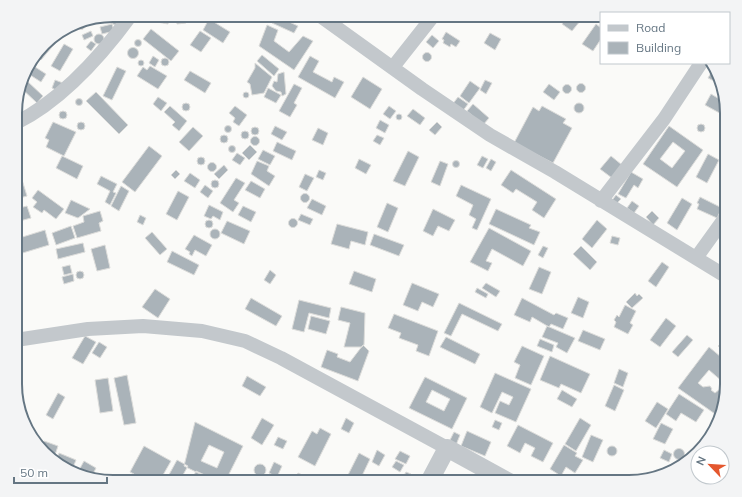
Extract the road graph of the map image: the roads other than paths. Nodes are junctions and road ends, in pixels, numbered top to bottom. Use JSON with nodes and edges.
{"nodes":[{"id":1,"x":125,"y":22,"type":"edge"},
{"id":2,"x":329,"y":22,"type":"edge"},
{"id":3,"x":428,"y":22,"type":"edge"},
{"id":4,"x":700,"y":64,"type":"edge"},
{"id":5,"x":393,"y":67,"type":"junction"},
{"id":6,"x":22,"y":120,"type":"edge"},
{"id":7,"x":601,"y":201,"type":"junction"},
{"id":8,"x":720,"y":225,"type":"edge"},
{"id":9,"x":696,"y":258,"type":"junction"},
{"id":10,"x":720,"y":273,"type":"edge"},
{"id":11,"x":22,"y":339,"type":"edge"},
{"id":12,"x":447,"y":448,"type":"junction"},
{"id":13,"x":433,"y":475,"type":"edge"},
{"id":14,"x":496,"y":475,"type":"edge"}],
"edges":[{"from":1,"to":6,"type":"street"},
{"from":2,"to":5,"type":"street"},
{"from":3,"to":5,"type":"street"},
{"from":4,"to":7,"type":"street"},
{"from":5,"to":7,"type":"street"},
{"from":7,"to":9,"type":"street"},
{"from":8,"to":9,"type":"street"},
{"from":9,"to":10,"type":"street"},
{"from":11,"to":12,"type":"street"},
{"from":12,"to":13,"type":"street"},
{"from":12,"to":14,"type":"street"}]}
